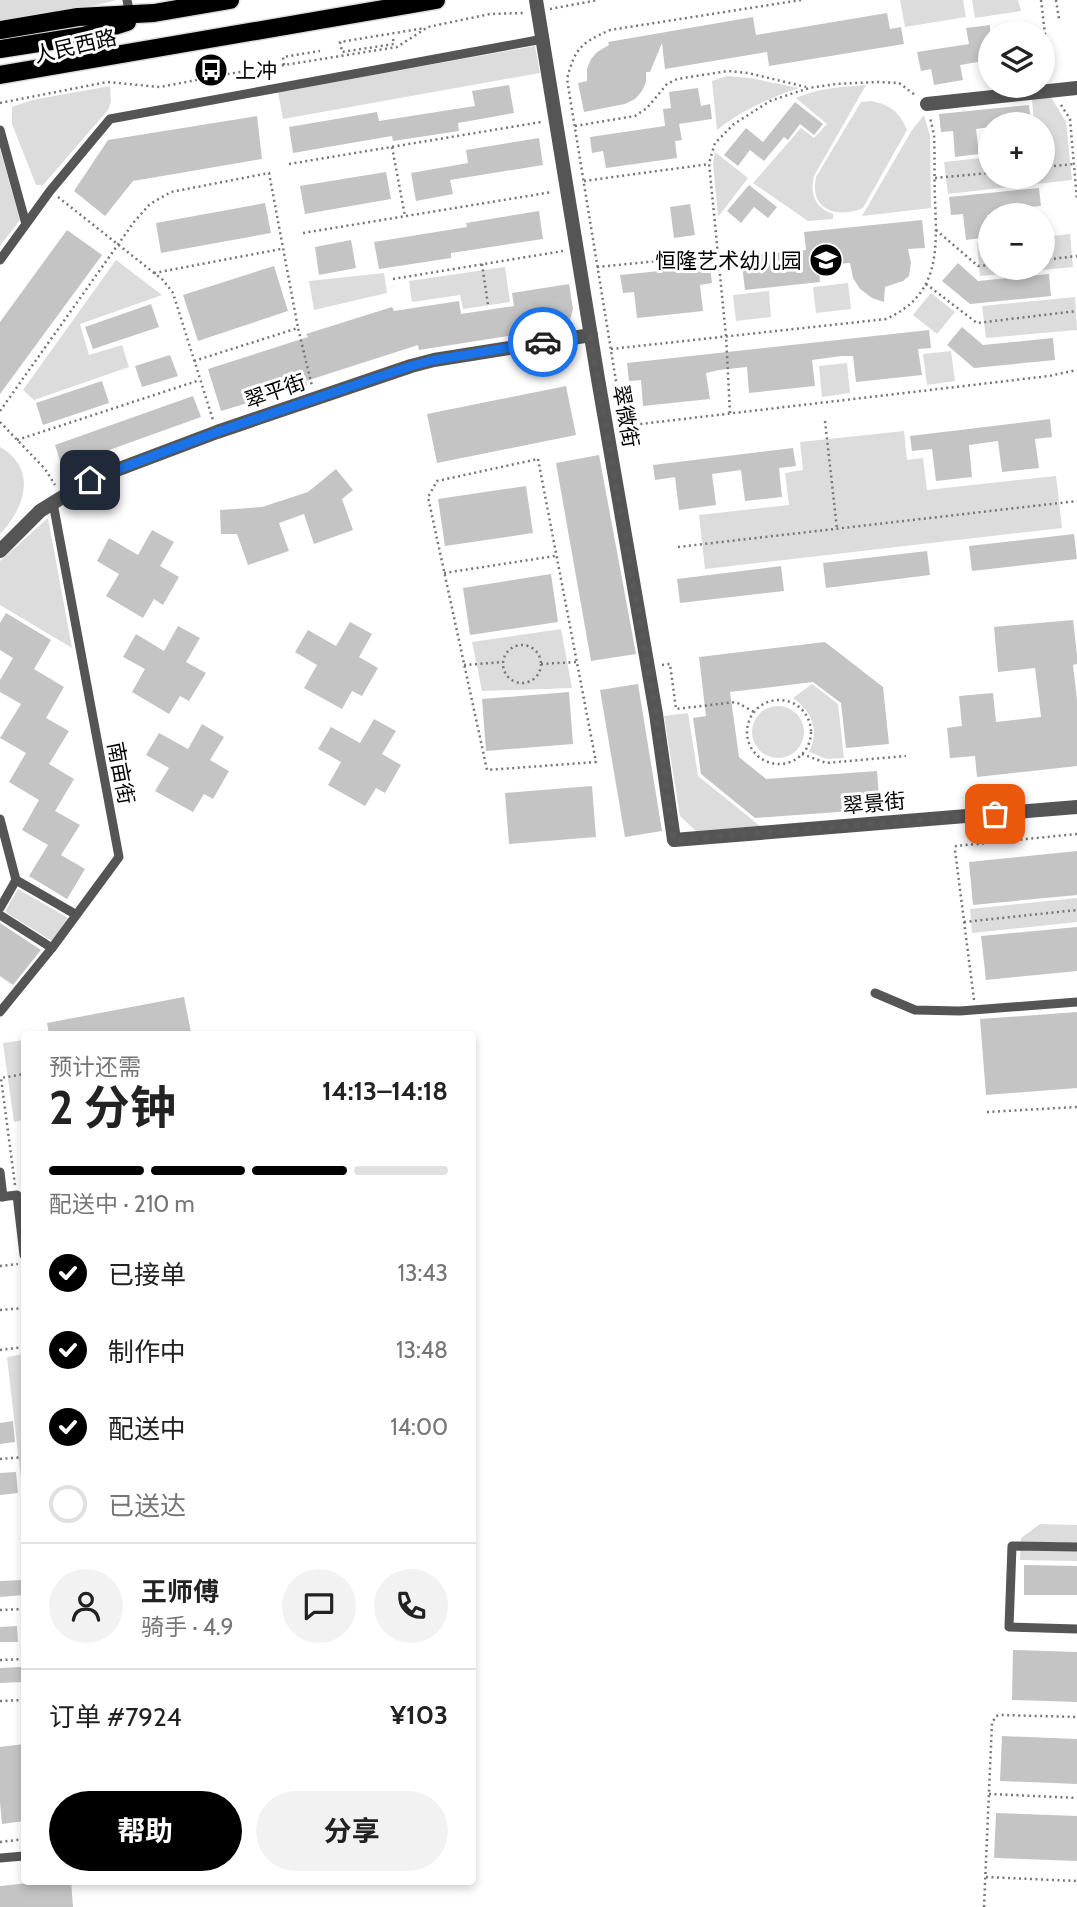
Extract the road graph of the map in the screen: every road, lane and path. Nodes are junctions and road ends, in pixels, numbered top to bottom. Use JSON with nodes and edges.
{"nodes":[{"id":1,"x":230,"y":0,"type":"edge"},
{"id":2,"x":436,"y":0,"type":"edge"},
{"id":3,"x":597,"y":0,"type":"edge"},
{"id":4,"x":801,"y":0,"type":"edge"},
{"id":5,"x":1041,"y":0,"type":"edge"},
{"id":6,"x":1056,"y":0,"type":"edge"},
{"id":7,"x":537,"y":6,"type":"edge"},
{"id":8,"x":128,"y":8,"type":"edge"},
{"id":9,"x":153,"y":13,"type":"junction"},
{"id":10,"x":1059,"y":19,"type":"dead end"},
{"id":11,"x":1044,"y":21,"type":"edge"},
{"id":12,"x":428,"y":27,"type":"junction"},
{"id":13,"x":0,"y":30,"type":"edge"},
{"id":14,"x":393,"y":39,"type":"dead end"},
{"id":15,"x":543,"y":40,"type":"junction"},
{"id":16,"x":0,"y":49,"type":"edge"},
{"id":17,"x":160,"y":49,"type":"junction"},
{"id":18,"x":320,"y":51,"type":"dead end"},
{"id":19,"x":284,"y":65,"type":"junction"},
{"id":20,"x":0,"y":75,"type":"edge"},
{"id":21,"x":0,"y":86,"type":"edge"},
{"id":22,"x":809,"y":88,"type":"junction"},
{"id":23,"x":1077,"y":88,"type":"edge"},
{"id":24,"x":1055,"y":90,"type":"edge"},
{"id":25,"x":1055,"y":95,"type":"edge"},
{"id":26,"x":981,"y":98,"type":"edge"},
{"id":27,"x":0,"y":103,"type":"edge"},
{"id":28,"x":927,"y":104,"type":"junction"},
{"id":29,"x":556,"y":119,"type":"junction"},
{"id":30,"x":575,"y":126,"type":"junction"},
{"id":31,"x":0,"y":130,"type":"edge"},
{"id":32,"x":392,"y":147,"type":"junction"},
{"id":33,"x":709,"y":163,"type":"junction"},
{"id":34,"x":289,"y":164,"type":"dead end"},
{"id":35,"x":1074,"y":164,"type":"junction"},
{"id":36,"x":1055,"y":166,"type":"edge"},
{"id":37,"x":978,"y":174,"type":"edge"},
{"id":38,"x":935,"y":178,"type":"junction"},
{"id":39,"x":584,"y":181,"type":"junction"},
{"id":40,"x":567,"y":190,"type":"junction"},
{"id":41,"x":50,"y":191,"type":"junction"},
{"id":42,"x":1077,"y":200,"type":"edge"},
{"id":43,"x":405,"y":217,"type":"junction"},
{"id":44,"x":26,"y":224,"type":"junction"},
{"id":45,"x":936,"y":230,"type":"junction"},
{"id":46,"x":303,"y":233,"type":"dead end"},
{"id":47,"x":118,"y":246,"type":"junction"},
{"id":48,"x":282,"y":248,"type":"junction"},
{"id":49,"x":577,"y":249,"type":"junction"},
{"id":50,"x":718,"y":254,"type":"junction"},
{"id":51,"x":1077,"y":256,"type":"edge"},
{"id":52,"x":1055,"y":259,"type":"edge"},
{"id":53,"x":0,"y":260,"type":"edge"},
{"id":54,"x":482,"y":264,"type":"junction"},
{"id":55,"x":978,"y":266,"type":"edge"},
{"id":56,"x":597,"y":267,"type":"junction"},
{"id":57,"x":154,"y":273,"type":"junction"},
{"id":58,"x":393,"y":279,"type":"dead end"},
{"id":59,"x":926,"y":284,"type":"junction"},
{"id":60,"x":488,"y":306,"type":"dead end"},
{"id":61,"x":1077,"y":311,"type":"edge"},
{"id":62,"x":298,"y":328,"type":"junction"},
{"id":63,"x":590,"y":335,"type":"junction"},
{"id":64,"x":726,"y":336,"type":"junction"},
{"id":65,"x":611,"y":349,"type":"junction"},
{"id":66,"x":194,"y":361,"type":"junction"},
{"id":67,"x":1077,"y":370,"type":"edge"},
{"id":68,"x":201,"y":380,"type":"junction"},
{"id":69,"x":316,"y":399,"type":"junction"},
{"id":70,"x":0,"y":411,"type":"edge"},
{"id":71,"x":730,"y":413,"type":"junction"},
{"id":72,"x":825,"y":421,"type":"dead end"},
{"id":73,"x":0,"y":422,"type":"edge"},
{"id":74,"x":217,"y":432,"type":"junction"},
{"id":75,"x":17,"y":440,"type":"junction"},
{"id":76,"x":58,"y":500,"type":"junction"},
{"id":77,"x":1077,"y":501,"type":"edge"},
{"id":78,"x":837,"y":529,"type":"junction"},
{"id":79,"x":678,"y":547,"type":"dead end"},
{"id":80,"x":0,"y":551,"type":"edge"},
{"id":81,"x":557,"y":555,"type":"junction"},
{"id":82,"x":444,"y":573,"type":"junction"},
{"id":83,"x":503,"y":662,"type":"junction"},
{"id":84,"x":577,"y":662,"type":"junction"},
{"id":85,"x":541,"y":664,"type":"junction"},
{"id":86,"x":464,"y":665,"type":"junction"},
{"id":87,"x":648,"y":667,"type":"junction"},
{"id":88,"x":754,"y":712,"type":"junction"},
{"id":89,"x":802,"y":754,"type":"junction"},
{"id":90,"x":906,"y":756,"type":"dead end"},
{"id":91,"x":1077,"y":807,"type":"edge"},
{"id":92,"x":0,"y":819,"type":"edge"},
{"id":93,"x":1077,"y":834,"type":"edge"},
{"id":94,"x":674,"y":840,"type":"joint"},
{"id":95,"x":16,"y":880,"type":"junction"},
{"id":96,"x":0,"y":908,"type":"edge"},
{"id":97,"x":1077,"y":910,"type":"edge"},
{"id":98,"x":75,"y":914,"type":"junction"},
{"id":99,"x":0,"y":915,"type":"edge"},
{"id":100,"x":964,"y":922,"type":"junction"},
{"id":101,"x":52,"y":948,"type":"junction"},
{"id":102,"x":874,"y":993,"type":"dead end"},
{"id":103,"x":1077,"y":1002,"type":"edge"},
{"id":104,"x":975,"y":1009,"type":"junction"},
{"id":105,"x":0,"y":1012,"type":"edge"},
{"id":106,"x":21,"y":1075,"type":"edge"},
{"id":107,"x":1077,"y":1107,"type":"edge"},
{"id":108,"x":987,"y":1112,"type":"dead end"},
{"id":109,"x":0,"y":1172,"type":"edge"},
{"id":110,"x":17,"y":1195,"type":"junction"},
{"id":111,"x":1,"y":1197,"type":"edge"},
{"id":112,"x":21,"y":1229,"type":"edge"},
{"id":113,"x":21,"y":1263,"type":"edge"},
{"id":114,"x":0,"y":1266,"type":"edge"},
{"id":115,"x":21,"y":1308,"type":"edge"},
{"id":116,"x":0,"y":1310,"type":"edge"},
{"id":117,"x":21,"y":1347,"type":"edge"},
{"id":118,"x":0,"y":1350,"type":"edge"},
{"id":119,"x":21,"y":1457,"type":"edge"},
{"id":120,"x":0,"y":1460,"type":"edge"},
{"id":121,"x":1077,"y":1547,"type":"edge"},
{"id":122,"x":21,"y":1609,"type":"edge"},
{"id":123,"x":0,"y":1611,"type":"edge"},
{"id":124,"x":1077,"y":1629,"type":"edge"},
{"id":125,"x":21,"y":1659,"type":"edge"},
{"id":126,"x":0,"y":1660,"type":"edge"},
{"id":127,"x":21,"y":1700,"type":"edge"},
{"id":128,"x":0,"y":1702,"type":"edge"},
{"id":129,"x":1077,"y":1717,"type":"edge"},
{"id":130,"x":989,"y":1794,"type":"junction"},
{"id":131,"x":1077,"y":1798,"type":"edge"},
{"id":132,"x":21,"y":1839,"type":"edge"},
{"id":133,"x":0,"y":1842,"type":"edge"},
{"id":134,"x":21,"y":1856,"type":"edge"},
{"id":135,"x":0,"y":1858,"type":"edge"},
{"id":136,"x":986,"y":1877,"type":"junction"},
{"id":137,"x":1077,"y":1881,"type":"edge"},
{"id":138,"x":984,"y":1907,"type":"edge"}],
"edges":[{"from":1,"to":9,"type":"main road","name":"人民西路"},
{"from":2,"to":17,"type":"main road","name":"人民西路"},
{"from":3,"to":7,"type":"path"},
{"from":4,"to":30,"type":"path"},
{"from":5,"to":11,"type":"path"},
{"from":6,"to":10,"type":"path"},
{"from":7,"to":12,"type":"path"},
{"from":7,"to":15,"type":"street","name":"翠微街"},
{"from":8,"to":9,"type":"main road","name":"人民西路"},
{"from":8,"to":13,"type":"main road","name":"人民西路"},
{"from":9,"to":16,"type":"main road","name":"人民西路"},
{"from":12,"to":14,"type":"path"},
{"from":12,"to":19,"type":"path"},
{"from":15,"to":29,"type":"street","name":"翠微街"},
{"from":15,"to":41,"type":"lane"},
{"from":17,"to":20,"type":"main road","name":"人民西路"},
{"from":17,"to":21,"type":"main road","name":"人民西路"},
{"from":18,"to":19,"type":"path"},
{"from":19,"to":27,"type":"path"},
{"from":22,"to":28,"type":"path"},
{"from":22,"to":30,"type":"path"},
{"from":22,"to":33,"type":"path"},
{"from":23,"to":24,"type":"street"},
{"from":25,"to":35,"type":"path"},
{"from":26,"to":28,"type":"street"},
{"from":28,"to":38,"type":"path"},
{"from":29,"to":32,"type":"path"},
{"from":29,"to":40,"type":"street","name":"翠微街"},
{"from":30,"to":39,"type":"path"},
{"from":31,"to":44,"type":"lane"},
{"from":32,"to":34,"type":"path"},
{"from":32,"to":43,"type":"path"},
{"from":33,"to":39,"type":"path"},
{"from":33,"to":50,"type":"path"},
{"from":35,"to":36,"type":"path"},
{"from":35,"to":42,"type":"path"},
{"from":37,"to":38,"type":"path"},
{"from":38,"to":45,"type":"path"},
{"from":39,"to":56,"type":"path"},
{"from":40,"to":43,"type":"path"},
{"from":40,"to":49,"type":"street","name":"翠微街"},
{"from":41,"to":44,"type":"lane"},
{"from":41,"to":47,"type":"path"},
{"from":43,"to":46,"type":"path"},
{"from":44,"to":53,"type":"lane"},
{"from":45,"to":55,"type":"path"},
{"from":45,"to":59,"type":"path"},
{"from":47,"to":48,"type":"path"},
{"from":47,"to":57,"type":"path"},
{"from":47,"to":70,"type":"path"},
{"from":48,"to":57,"type":"path"},
{"from":48,"to":62,"type":"path"},
{"from":49,"to":54,"type":"path"},
{"from":49,"to":63,"type":"street","name":"翠微街"},
{"from":50,"to":56,"type":"path"},
{"from":50,"to":64,"type":"path"},
{"from":51,"to":52,"type":"path"},
{"from":54,"to":58,"type":"path"},
{"from":54,"to":60,"type":"path"},
{"from":56,"to":65,"type":"path"},
{"from":57,"to":66,"type":"path"},
{"from":59,"to":61,"type":"path"},
{"from":59,"to":64,"type":"path"},
{"from":62,"to":66,"type":"path"},
{"from":62,"to":69,"type":"path"},
{"from":63,"to":69,"type":"street","name":"翠平街"},
{"from":63,"to":87,"type":"street","name":"翠微街"},
{"from":64,"to":65,"type":"path"},
{"from":64,"to":71,"type":"path"},
{"from":65,"to":71,"type":"path"},
{"from":66,"to":68,"type":"path"},
{"from":67,"to":71,"type":"path"},
{"from":68,"to":74,"type":"path"},
{"from":68,"to":75,"type":"path"},
{"from":69,"to":74,"type":"street","name":"翠平街"},
{"from":72,"to":78,"type":"path"},
{"from":73,"to":75,"type":"path"},
{"from":74,"to":76,"type":"street","name":"翠平街"},
{"from":75,"to":76,"type":"path"},
{"from":76,"to":80,"type":"street","name":"翠平街"},
{"from":76,"to":98,"type":"lane","name":"南亩街"},
{"from":77,"to":78,"type":"path"},
{"from":78,"to":79,"type":"path"},
{"from":81,"to":82,"type":"path"},
{"from":81,"to":82,"type":"path"},
{"from":81,"to":84,"type":"path"},
{"from":82,"to":86,"type":"path"},
{"from":83,"to":85,"type":"path"},
{"from":83,"to":85,"type":"path"},
{"from":83,"to":86,"type":"path"},
{"from":84,"to":85,"type":"path"},
{"from":84,"to":86,"type":"path"},
{"from":87,"to":88,"type":"path"},
{"from":87,"to":94,"type":"street","name":"翠微街"},
{"from":88,"to":89,"type":"path"},
{"from":88,"to":89,"type":"path"},
{"from":89,"to":90,"type":"path"},
{"from":91,"to":94,"type":"street","name":"翠景街"},
{"from":92,"to":95,"type":"lane"},
{"from":93,"to":100,"type":"path"},
{"from":95,"to":96,"type":"lane"},
{"from":95,"to":98,"type":"lane"},
{"from":97,"to":100,"type":"path"},
{"from":98,"to":101,"type":"lane","name":"南亩街"},
{"from":99,"to":101,"type":"lane"},
{"from":100,"to":104,"type":"path"},
{"from":101,"to":105,"type":"lane","name":"南亩街"},
{"from":102,"to":104,"type":"lane"},
{"from":103,"to":104,"type":"lane"},
{"from":106,"to":110,"type":"path"},
{"from":107,"to":108,"type":"path"},
{"from":109,"to":111,"type":"lane"},
{"from":110,"to":111,"type":"lane"},
{"from":110,"to":112,"type":"lane"},
{"from":113,"to":114,"type":"path"},
{"from":115,"to":116,"type":"path"},
{"from":117,"to":118,"type":"path"},
{"from":119,"to":120,"type":"path"},
{"from":121,"to":124,"type":"lane"},
{"from":122,"to":123,"type":"path"},
{"from":125,"to":126,"type":"path"},
{"from":127,"to":128,"type":"path"},
{"from":129,"to":130,"type":"path"},
{"from":130,"to":131,"type":"path"},
{"from":130,"to":136,"type":"path"},
{"from":132,"to":133,"type":"path"},
{"from":134,"to":135,"type":"lane"},
{"from":136,"to":137,"type":"path"},
{"from":136,"to":138,"type":"path"}]}
